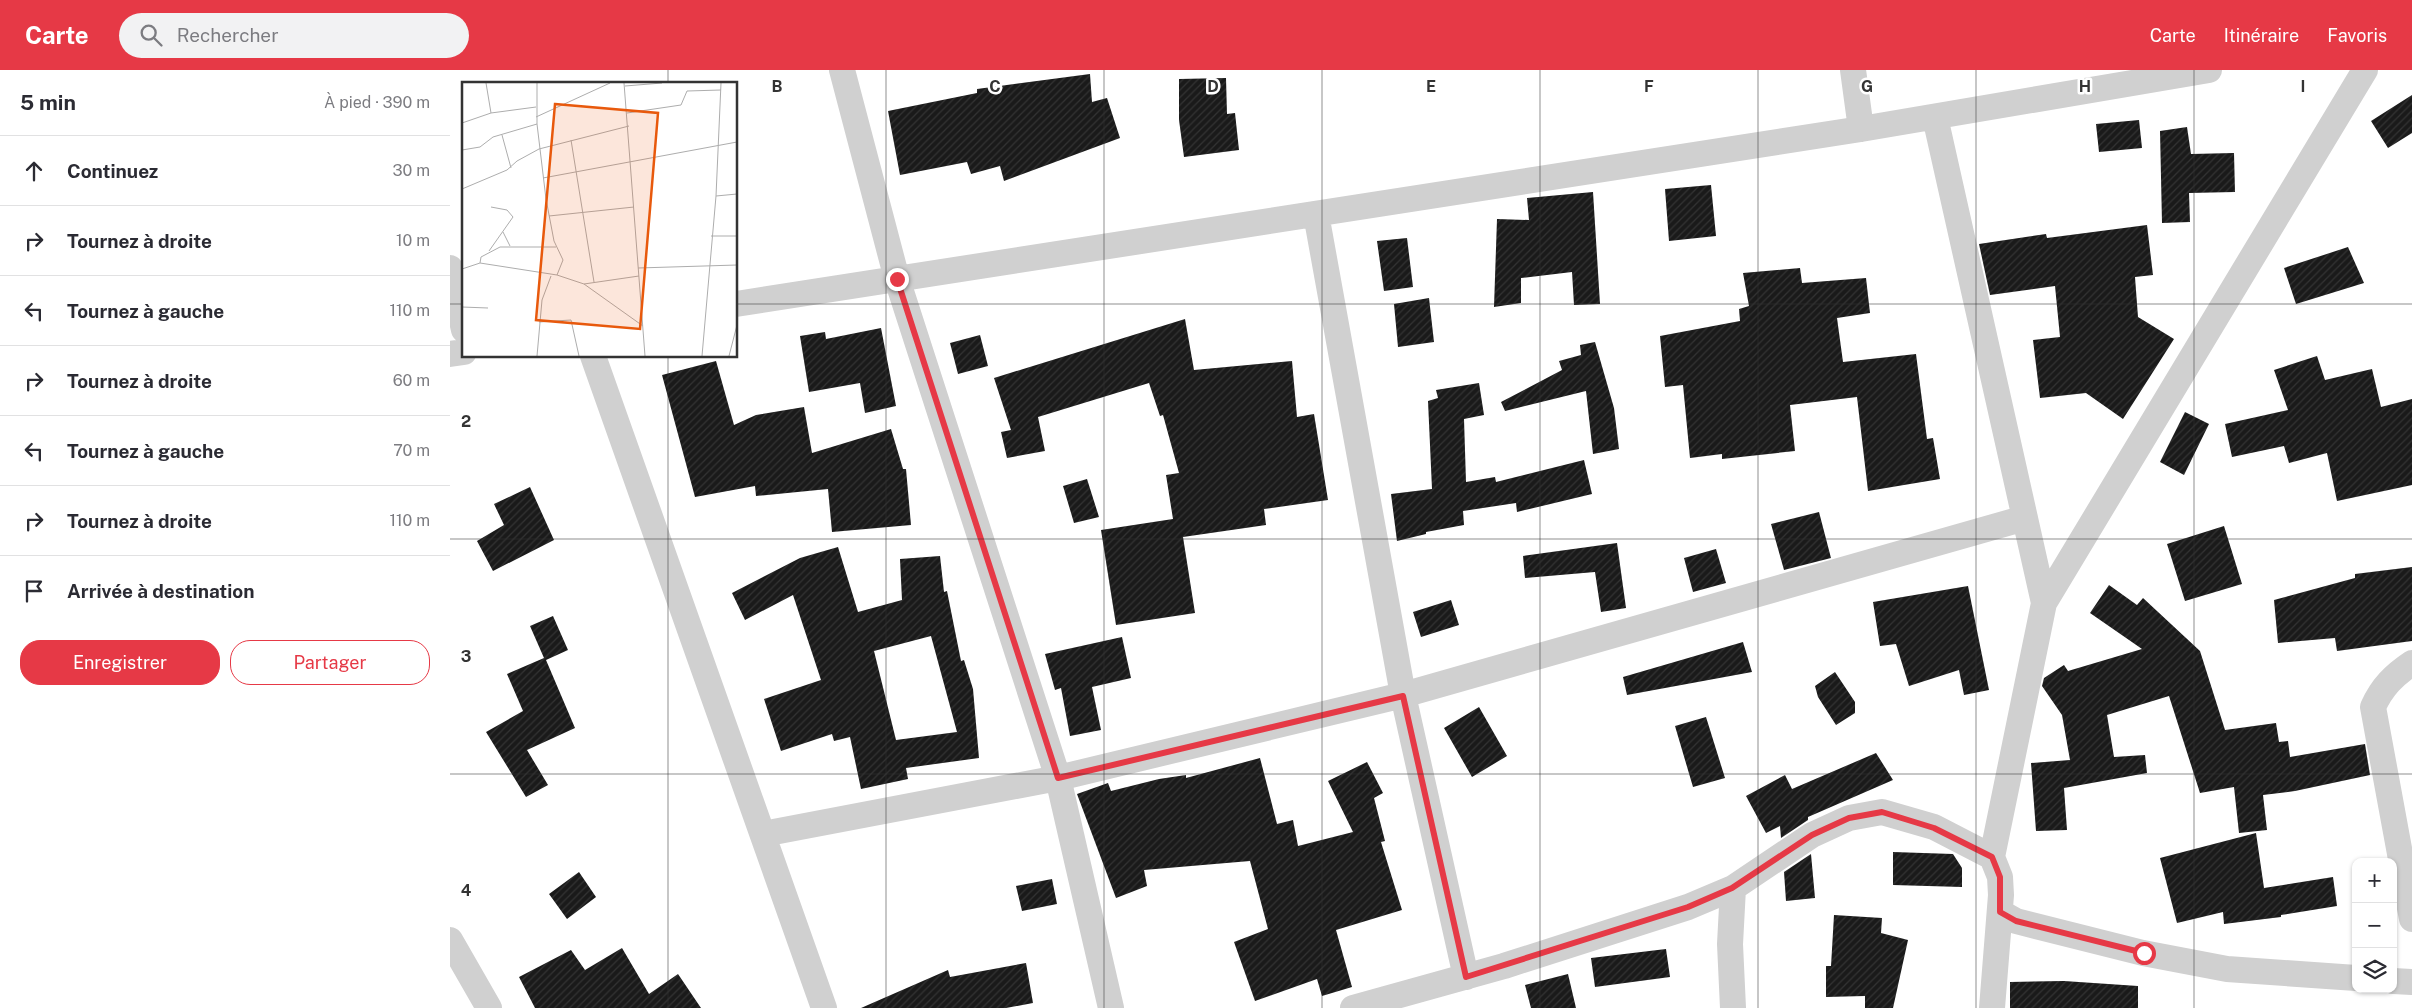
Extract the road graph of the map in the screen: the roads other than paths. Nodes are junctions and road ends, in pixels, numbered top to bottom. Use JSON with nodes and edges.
{"nodes":[{"id":1,"x":842,"y":70,"type":"edge"},
{"id":2,"x":1854,"y":70,"type":"edge"},
{"id":3,"x":2209,"y":70,"type":"edge"},
{"id":4,"x":2365,"y":70,"type":"edge"},
{"id":5,"x":1935,"y":117,"type":"junction"},
{"id":6,"x":1861,"y":129,"type":"junction"},
{"id":7,"x":1316,"y":214,"type":"junction"},
{"id":8,"x":450,"y":268,"type":"edge"},
{"id":9,"x":897,"y":279,"type":"junction"},
{"id":10,"x":738,"y":304,"type":"edge"},
{"id":11,"x":462,"y":321,"type":"edge"},
{"id":12,"x":594,"y":358,"type":"edge"},
{"id":13,"x":2025,"y":518,"type":"junction"},
{"id":14,"x":2044,"y":602,"type":"junction"},
{"id":15,"x":2412,"y":663,"type":"edge"},
{"id":16,"x":1403,"y":696,"type":"junction"},
{"id":17,"x":1058,"y":778,"type":"junction"},
{"id":18,"x":763,"y":834,"type":"junction"},
{"id":19,"x":1992,"y":857,"type":"junction"},
{"id":20,"x":1732,"y":888,"type":"junction"},
{"id":21,"x":2000,"y":912,"type":"junction"},
{"id":22,"x":2412,"y":919,"type":"edge"},
{"id":23,"x":450,"y":940,"type":"edge"},
{"id":24,"x":1466,"y":977,"type":"junction"},
{"id":25,"x":2352,"y":978,"type":"edge"},
{"id":26,"x":2397,"y":981,"type":"edge"},
{"id":27,"x":2412,"y":982,"type":"edge"},
{"id":28,"x":489,"y":1008,"type":"edge"},
{"id":29,"x":824,"y":1008,"type":"edge"},
{"id":30,"x":1110,"y":1008,"type":"edge"},
{"id":31,"x":1353,"y":1008,"type":"edge"},
{"id":32,"x":1733,"y":1008,"type":"edge"},
{"id":33,"x":1992,"y":1008,"type":"edge"}],
"edges":[{"from":1,"to":9,"type":"street"},
{"from":2,"to":6,"type":"street"},
{"from":3,"to":5,"type":"street"},
{"from":4,"to":14,"type":"street"},
{"from":5,"to":6,"type":"street"},
{"from":5,"to":13,"type":"street"},
{"from":6,"to":7,"type":"street"},
{"from":7,"to":9,"type":"street"},
{"from":7,"to":16,"type":"street"},
{"from":8,"to":11,"type":"street"},
{"from":9,"to":10,"type":"street"},
{"from":9,"to":17,"type":"street"},
{"from":12,"to":18,"type":"street"},
{"from":13,"to":14,"type":"street"},
{"from":13,"to":16,"type":"street"},
{"from":14,"to":19,"type":"street"},
{"from":15,"to":22,"type":"street"},
{"from":16,"to":17,"type":"street"},
{"from":16,"to":24,"type":"street"},
{"from":17,"to":18,"type":"street"},
{"from":17,"to":30,"type":"street"},
{"from":18,"to":29,"type":"street"},
{"from":19,"to":20,"type":"street"},
{"from":19,"to":21,"type":"street"},
{"from":20,"to":24,"type":"street"},
{"from":20,"to":32,"type":"street"},
{"from":21,"to":25,"type":"street"},
{"from":21,"to":33,"type":"street"},
{"from":23,"to":28,"type":"street"},
{"from":24,"to":31,"type":"street"},
{"from":26,"to":27,"type":"street"}]}
